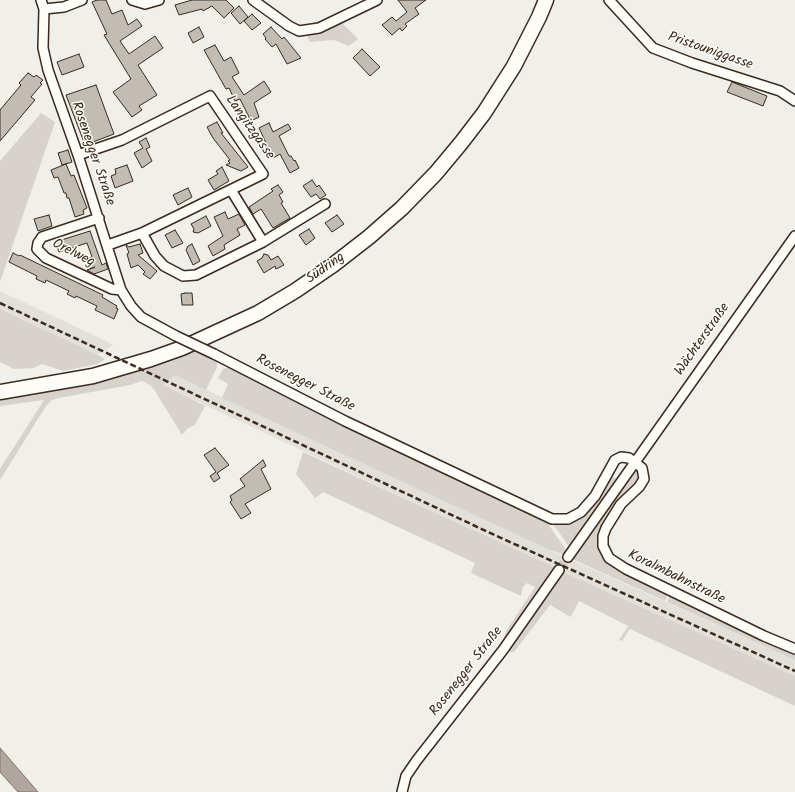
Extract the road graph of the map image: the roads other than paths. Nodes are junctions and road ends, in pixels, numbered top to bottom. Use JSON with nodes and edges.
{"nodes":[{"id":1,"x":82,"y":0,"type":"edge"},
{"id":2,"x":132,"y":0,"type":"edge"},
{"id":3,"x":159,"y":0,"type":"edge"},
{"id":4,"x":253,"y":0,"type":"edge"},
{"id":5,"x":377,"y":0,"type":"edge"},
{"id":6,"x":546,"y":0,"type":"edge"},
{"id":7,"x":609,"y":0,"type":"edge"},
{"id":8,"x":42,"y":4,"type":"edge"},
{"id":9,"x":795,"y":101,"type":"edge"},
{"id":10,"x":78,"y":155,"type":"junction"},
{"id":11,"x":231,"y":190,"type":"junction"},
{"id":12,"x":325,"y":204,"type":"dead end"},
{"id":13,"x":99,"y":218,"type":"junction"},
{"id":14,"x":142,"y":233,"type":"junction"},
{"id":15,"x":795,"y":236,"type":"edge"},
{"id":16,"x":263,"y":242,"type":"junction"},
{"id":17,"x":108,"y":245,"type":"junction"},
{"id":18,"x":121,"y":290,"type":"junction"},
{"id":19,"x":0,"y":392,"type":"edge"},
{"id":20,"x":635,"y":461,"type":"junction"},
{"id":21,"x":568,"y":557,"type":"tunnel mouth"},
{"id":22,"x":559,"y":570,"type":"tunnel mouth"},
{"id":23,"x":795,"y":649,"type":"edge"},
{"id":24,"x":402,"y":792,"type":"edge"}],
"edges":[{"from":1,"to":8,"type":"street"},
{"from":2,"to":3,"type":"street"},
{"from":4,"to":5,"type":"street"},
{"from":6,"to":19,"type":"main road","name":"Südring"},
{"from":7,"to":9,"type":"street","name":"Pristouniggasse"},
{"from":8,"to":10,"type":"street","name":"Rosenegger Straße"},
{"from":10,"to":11,"type":"street","name":"Langitzgasse"},
{"from":10,"to":13,"type":"street","name":"Rosenegger Straße"},
{"from":11,"to":14,"type":"street","name":"Langitzgasse"},
{"from":11,"to":16,"type":"street"},
{"from":12,"to":16,"type":"street"},
{"from":13,"to":17,"type":"street","name":"Rosenegger Straße"},
{"from":13,"to":18,"type":"street","name":"Orelweg"},
{"from":14,"to":16,"type":"street"},
{"from":14,"to":17,"type":"street","name":"Langitzgasse"},
{"from":15,"to":20,"type":"street","name":"Wächterstraße"},
{"from":17,"to":18,"type":"street","name":"Rosenegger Straße"},
{"from":18,"to":20,"type":"street","name":"Rosenegger Straße","bridge":true},
{"from":20,"to":21,"type":"street"},
{"from":20,"to":23,"type":"street","name":"Koralmbahnstraße"},
{"from":22,"to":24,"type":"street","name":"Rosenegger Straße"}]}
